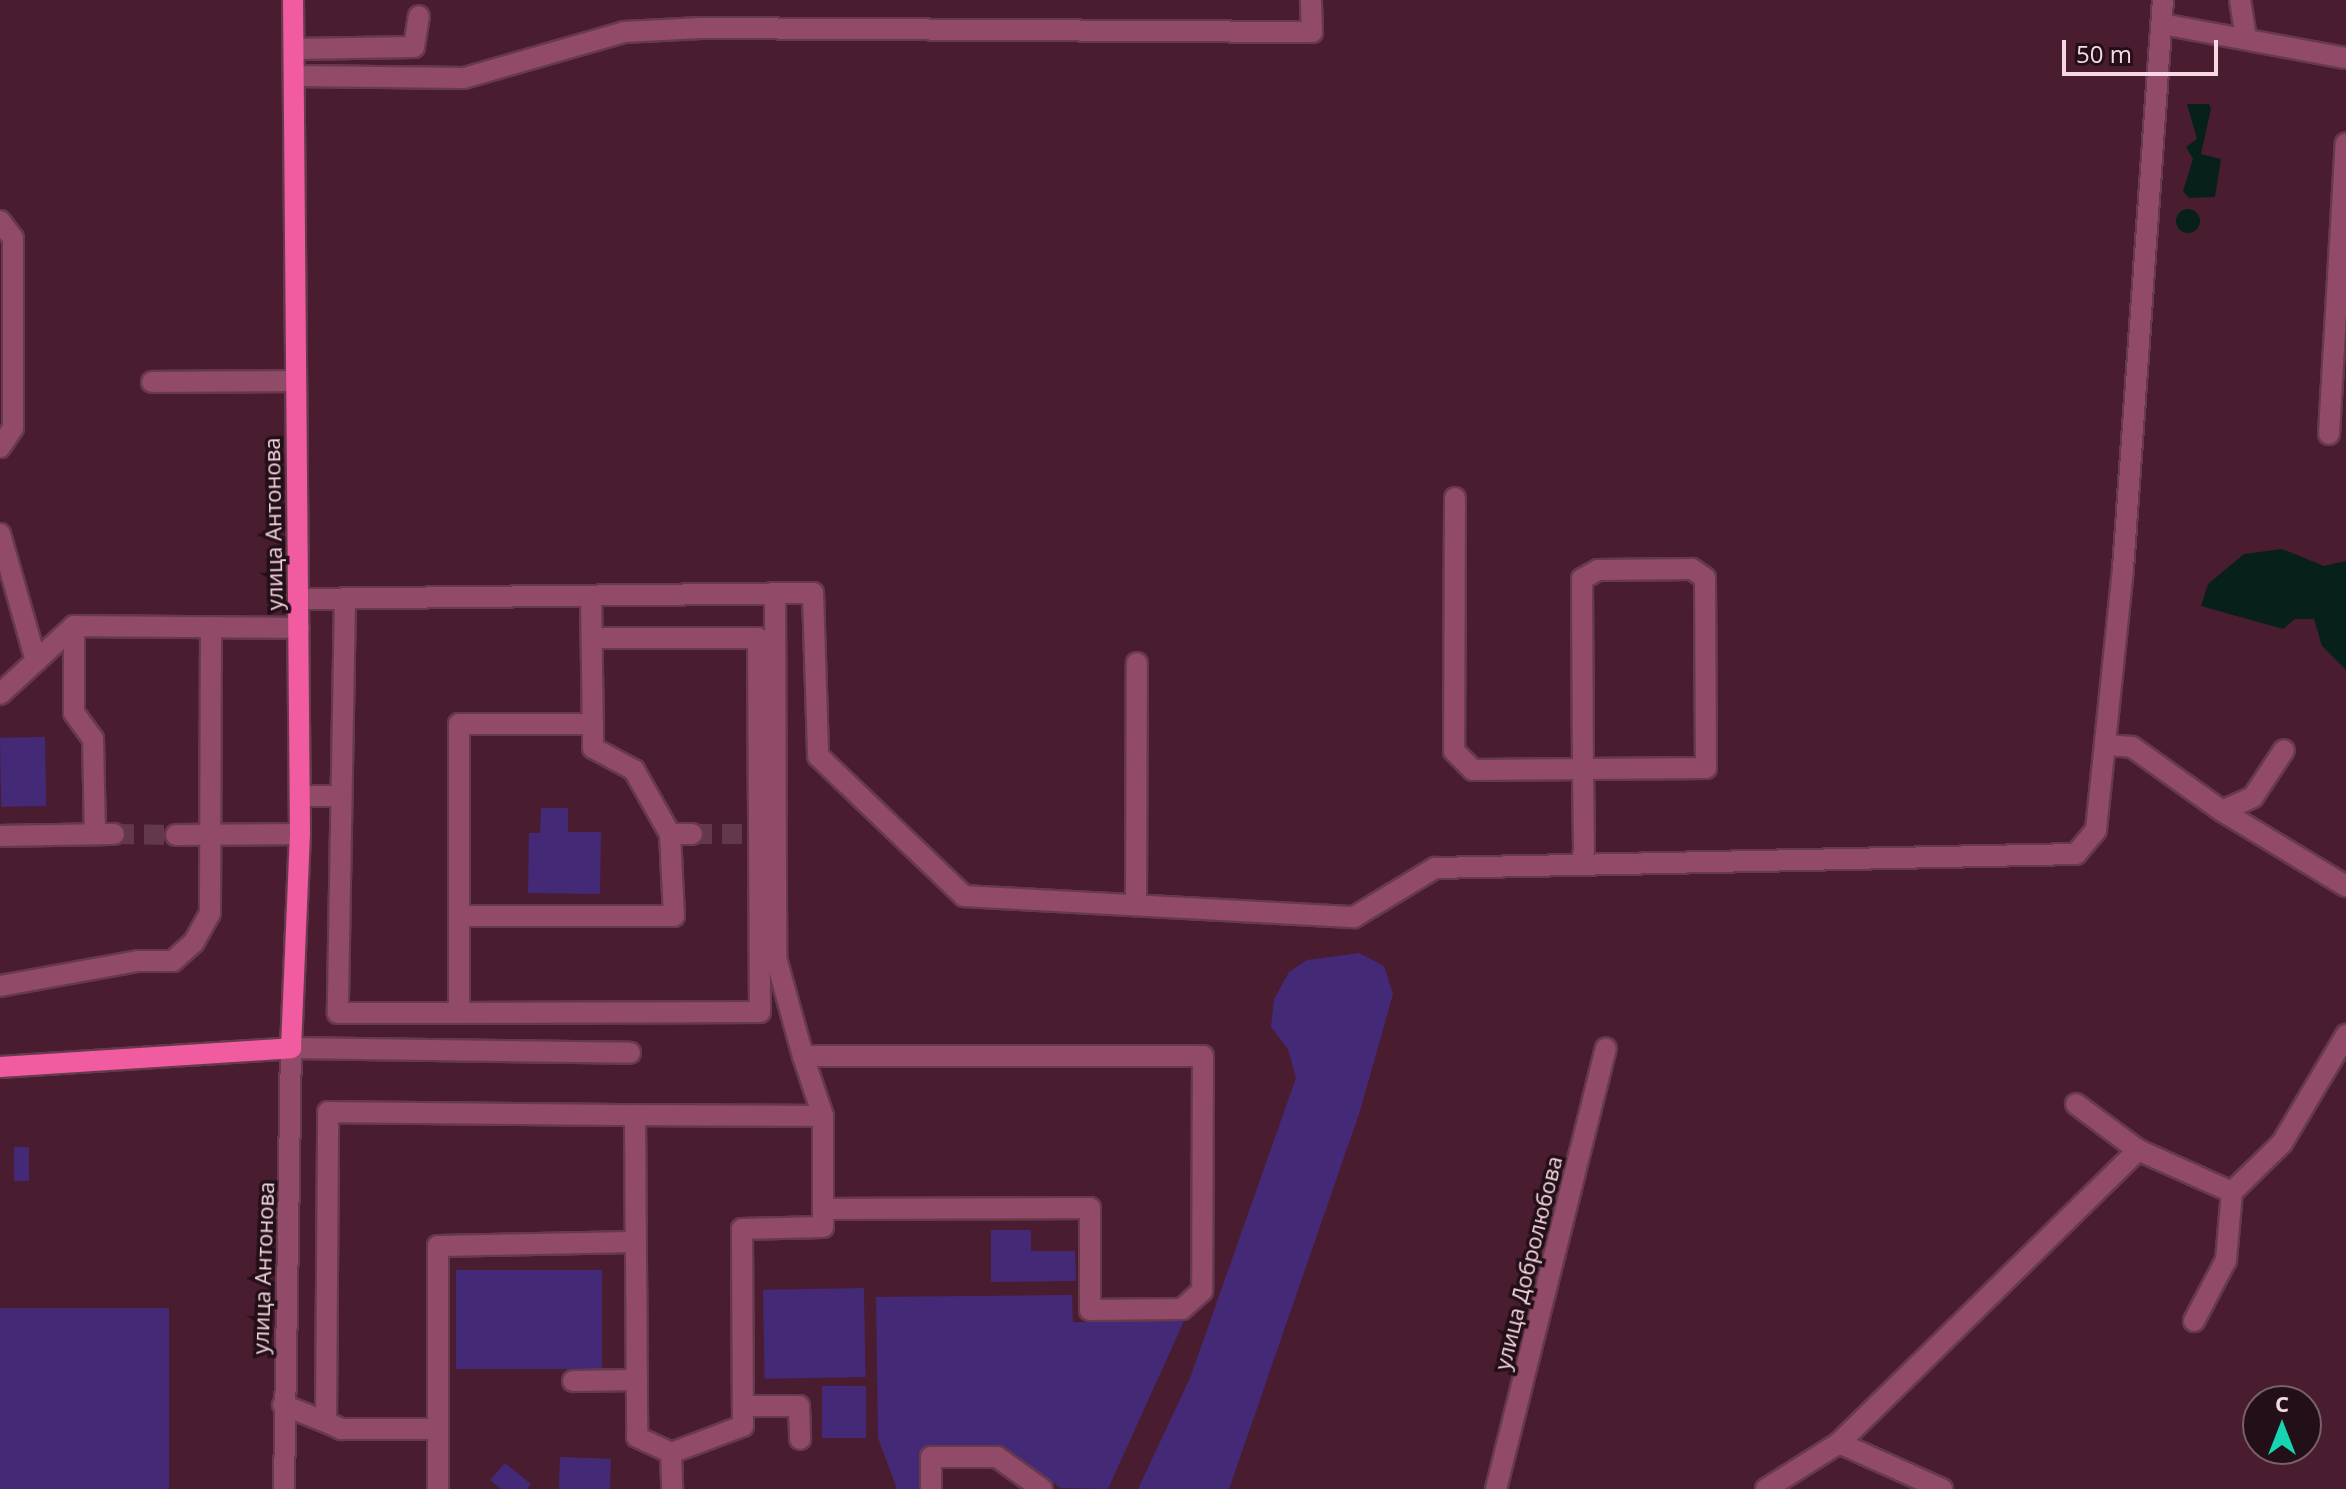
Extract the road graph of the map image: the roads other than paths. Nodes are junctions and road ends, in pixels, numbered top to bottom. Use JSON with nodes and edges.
{"nodes":[{"id":1,"x":293,"y":0,"type":"edge"},
{"id":2,"x":1311,"y":0,"type":"edge"},
{"id":3,"x":2163,"y":0,"type":"edge"},
{"id":4,"x":2240,"y":0,"type":"edge"},
{"id":5,"x":419,"y":16,"type":"dead end"},
{"id":6,"x":2162,"y":24,"type":"junction"},
{"id":7,"x":2246,"y":37,"type":"junction"},
{"id":8,"x":294,"y":49,"type":"junction"},
{"id":9,"x":2346,"y":58,"type":"edge"},
{"id":10,"x":295,"y":76,"type":"junction"},
{"id":11,"x":2346,"y":143,"type":"edge"},
{"id":12,"x":0,"y":221,"type":"edge"},
{"id":13,"x":295,"y":381,"type":"junction"},
{"id":14,"x":152,"y":382,"type":"dead end"},
{"id":15,"x":2329,"y":434,"type":"dead end"},
{"id":16,"x":0,"y":447,"type":"edge"},
{"id":17,"x":1455,"y":498,"type":"dead end"},
{"id":18,"x":0,"y":537,"type":"edge"},
{"id":19,"x":775,"y":594,"type":"junction"},
{"id":20,"x":591,"y":596,"type":"junction"},
{"id":21,"x":345,"y":598,"type":"junction"},
{"id":22,"x":299,"y":599,"type":"junction"},
{"id":23,"x":74,"y":626,"type":"junction"},
{"id":24,"x":211,"y":627,"type":"junction"},
{"id":25,"x":299,"y":628,"type":"junction"},
{"id":26,"x":592,"y":638,"type":"junction"},
{"id":27,"x":36,"y":661,"type":"junction"},
{"id":28,"x":1137,"y":663,"type":"dead end"},
{"id":29,"x":0,"y":694,"type":"edge"},
{"id":30,"x":593,"y":724,"type":"junction"},
{"id":31,"x":2105,"y":745,"type":"junction"},
{"id":32,"x":2284,"y":750,"type":"dead end"},
{"id":33,"x":1583,"y":769,"type":"junction"},
{"id":34,"x":300,"y":796,"type":"junction"},
{"id":35,"x":339,"y":796,"type":"junction"},
{"id":36,"x":2222,"y":811,"type":"junction"},
{"id":37,"x":212,"y":834,"type":"junction"},
{"id":38,"x":300,"y":834,"type":"junction"},
{"id":39,"x":670,"y":834,"type":"junction"},
{"id":40,"x":692,"y":834,"type":"tunnel mouth"},
{"id":41,"x":176,"y":835,"type":"tunnel mouth"},
{"id":42,"x":0,"y":836,"type":"edge"},
{"id":43,"x":1582,"y":862,"type":"junction"},
{"id":44,"x":2346,"y":886,"type":"edge"},
{"id":45,"x":1136,"y":905,"type":"junction"},
{"id":46,"x":459,"y":916,"type":"junction"},
{"id":47,"x":0,"y":986,"type":"edge"},
{"id":48,"x":459,"y":1013,"type":"junction"},
{"id":49,"x":2346,"y":1035,"type":"edge"},
{"id":50,"x":291,"y":1048,"type":"junction"},
{"id":51,"x":1606,"y":1049,"type":"dead end"},
{"id":52,"x":630,"y":1053,"type":"dead end"},
{"id":53,"x":803,"y":1056,"type":"junction"},
{"id":54,"x":0,"y":1067,"type":"edge"},
{"id":55,"x":2076,"y":1104,"type":"dead end"},
{"id":56,"x":635,"y":1115,"type":"junction"},
{"id":57,"x":823,"y":1116,"type":"junction"},
{"id":58,"x":2138,"y":1150,"type":"junction"},
{"id":59,"x":2232,"y":1192,"type":"junction"},
{"id":60,"x":823,"y":1209,"type":"junction"},
{"id":61,"x":634,"y":1242,"type":"junction"},
{"id":62,"x":2194,"y":1321,"type":"dead end"},
{"id":63,"x":637,"y":1380,"type":"junction"},
{"id":64,"x":573,"y":1381,"type":"dead end"},
{"id":65,"x":283,"y":1405,"type":"junction"},
{"id":66,"x":746,"y":1406,"type":"junction"},
{"id":67,"x":326,"y":1422,"type":"junction"},
{"id":68,"x":438,"y":1429,"type":"junction"},
{"id":69,"x":800,"y":1439,"type":"dead end"},
{"id":70,"x":1839,"y":1443,"type":"junction"},
{"id":71,"x":671,"y":1453,"type":"junction"},
{"id":72,"x":284,"y":1489,"type":"edge"},
{"id":73,"x":438,"y":1489,"type":"edge"},
{"id":74,"x":672,"y":1489,"type":"edge"},
{"id":75,"x":931,"y":1489,"type":"edge"},
{"id":76,"x":1042,"y":1489,"type":"edge"},
{"id":77,"x":1496,"y":1489,"type":"edge"},
{"id":78,"x":1766,"y":1489,"type":"edge"},
{"id":79,"x":1942,"y":1489,"type":"edge"}],
"edges":[{"from":1,"to":8,"type":"main road","name":"улица Антонова"},
{"from":2,"to":10,"type":"street"},
{"from":3,"to":6,"type":"street"},
{"from":4,"to":7,"type":"street"},
{"from":5,"to":8,"type":"street"},
{"from":6,"to":7,"type":"street"},
{"from":6,"to":31,"type":"street"},
{"from":7,"to":9,"type":"street"},
{"from":8,"to":10,"type":"main road","name":"улица Антонова"},
{"from":10,"to":13,"type":"main road","name":"улица Антонова"},
{"from":11,"to":15,"type":"street"},
{"from":12,"to":16,"type":"street"},
{"from":13,"to":14,"type":"street"},
{"from":13,"to":22,"type":"main road","name":"улица Антонова"},
{"from":17,"to":33,"type":"street"},
{"from":18,"to":27,"type":"street"},
{"from":19,"to":20,"type":"street"},
{"from":19,"to":45,"type":"street"},
{"from":19,"to":53,"type":"street"},
{"from":20,"to":21,"type":"street"},
{"from":20,"to":26,"type":"street"},
{"from":21,"to":22,"type":"street"},
{"from":21,"to":35,"type":"street"},
{"from":22,"to":25,"type":"main road","name":"улица Антонова"},
{"from":23,"to":24,"type":"street"},
{"from":23,"to":27,"type":"street"},
{"from":23,"to":42,"type":"street"},
{"from":24,"to":25,"type":"street"},
{"from":24,"to":37,"type":"street"},
{"from":25,"to":34,"type":"main road","name":"улица Антонова"},
{"from":26,"to":30,"type":"street"},
{"from":26,"to":48,"type":"street"},
{"from":27,"to":29,"type":"street"},
{"from":28,"to":45,"type":"street"},
{"from":30,"to":39,"type":"street"},
{"from":30,"to":46,"type":"street"},
{"from":31,"to":36,"type":"street"},
{"from":31,"to":43,"type":"street"},
{"from":32,"to":36,"type":"street"},
{"from":33,"to":33,"type":"street"},
{"from":33,"to":43,"type":"street"},
{"from":34,"to":35,"type":"street"},
{"from":34,"to":38,"type":"main road","name":"улица Антонова"},
{"from":35,"to":48,"type":"street"},
{"from":36,"to":44,"type":"street"},
{"from":37,"to":38,"type":"street"},
{"from":37,"to":41,"type":"street"},
{"from":37,"to":47,"type":"street"},
{"from":38,"to":50,"type":"main road","name":"улица Антонова"},
{"from":39,"to":40,"type":"street"},
{"from":39,"to":46,"type":"street"},
{"from":43,"to":45,"type":"street"},
{"from":46,"to":48,"type":"street"},
{"from":49,"to":59,"type":"street"},
{"from":50,"to":52,"type":"street"},
{"from":50,"to":54,"type":"main road"},
{"from":50,"to":65,"type":"street","name":"улица Антонова"},
{"from":51,"to":77,"type":"street","name":"улица Добролюбова"},
{"from":53,"to":57,"type":"street"},
{"from":53,"to":60,"type":"street"},
{"from":55,"to":58,"type":"street"},
{"from":56,"to":57,"type":"street"},
{"from":56,"to":61,"type":"street"},
{"from":56,"to":67,"type":"street"},
{"from":57,"to":60,"type":"street"},
{"from":58,"to":59,"type":"street"},
{"from":58,"to":70,"type":"street"},
{"from":59,"to":62,"type":"street"},
{"from":60,"to":66,"type":"street"},
{"from":61,"to":63,"type":"street"},
{"from":61,"to":68,"type":"street"},
{"from":63,"to":64,"type":"street"},
{"from":63,"to":71,"type":"street"},
{"from":65,"to":67,"type":"street"},
{"from":65,"to":72,"type":"street","name":"улица Антонова"},
{"from":66,"to":69,"type":"street"},
{"from":66,"to":71,"type":"street"},
{"from":67,"to":68,"type":"street"},
{"from":68,"to":73,"type":"street"},
{"from":70,"to":78,"type":"street"},
{"from":70,"to":79,"type":"street"},
{"from":71,"to":74,"type":"street"},
{"from":75,"to":76,"type":"street"}]}
